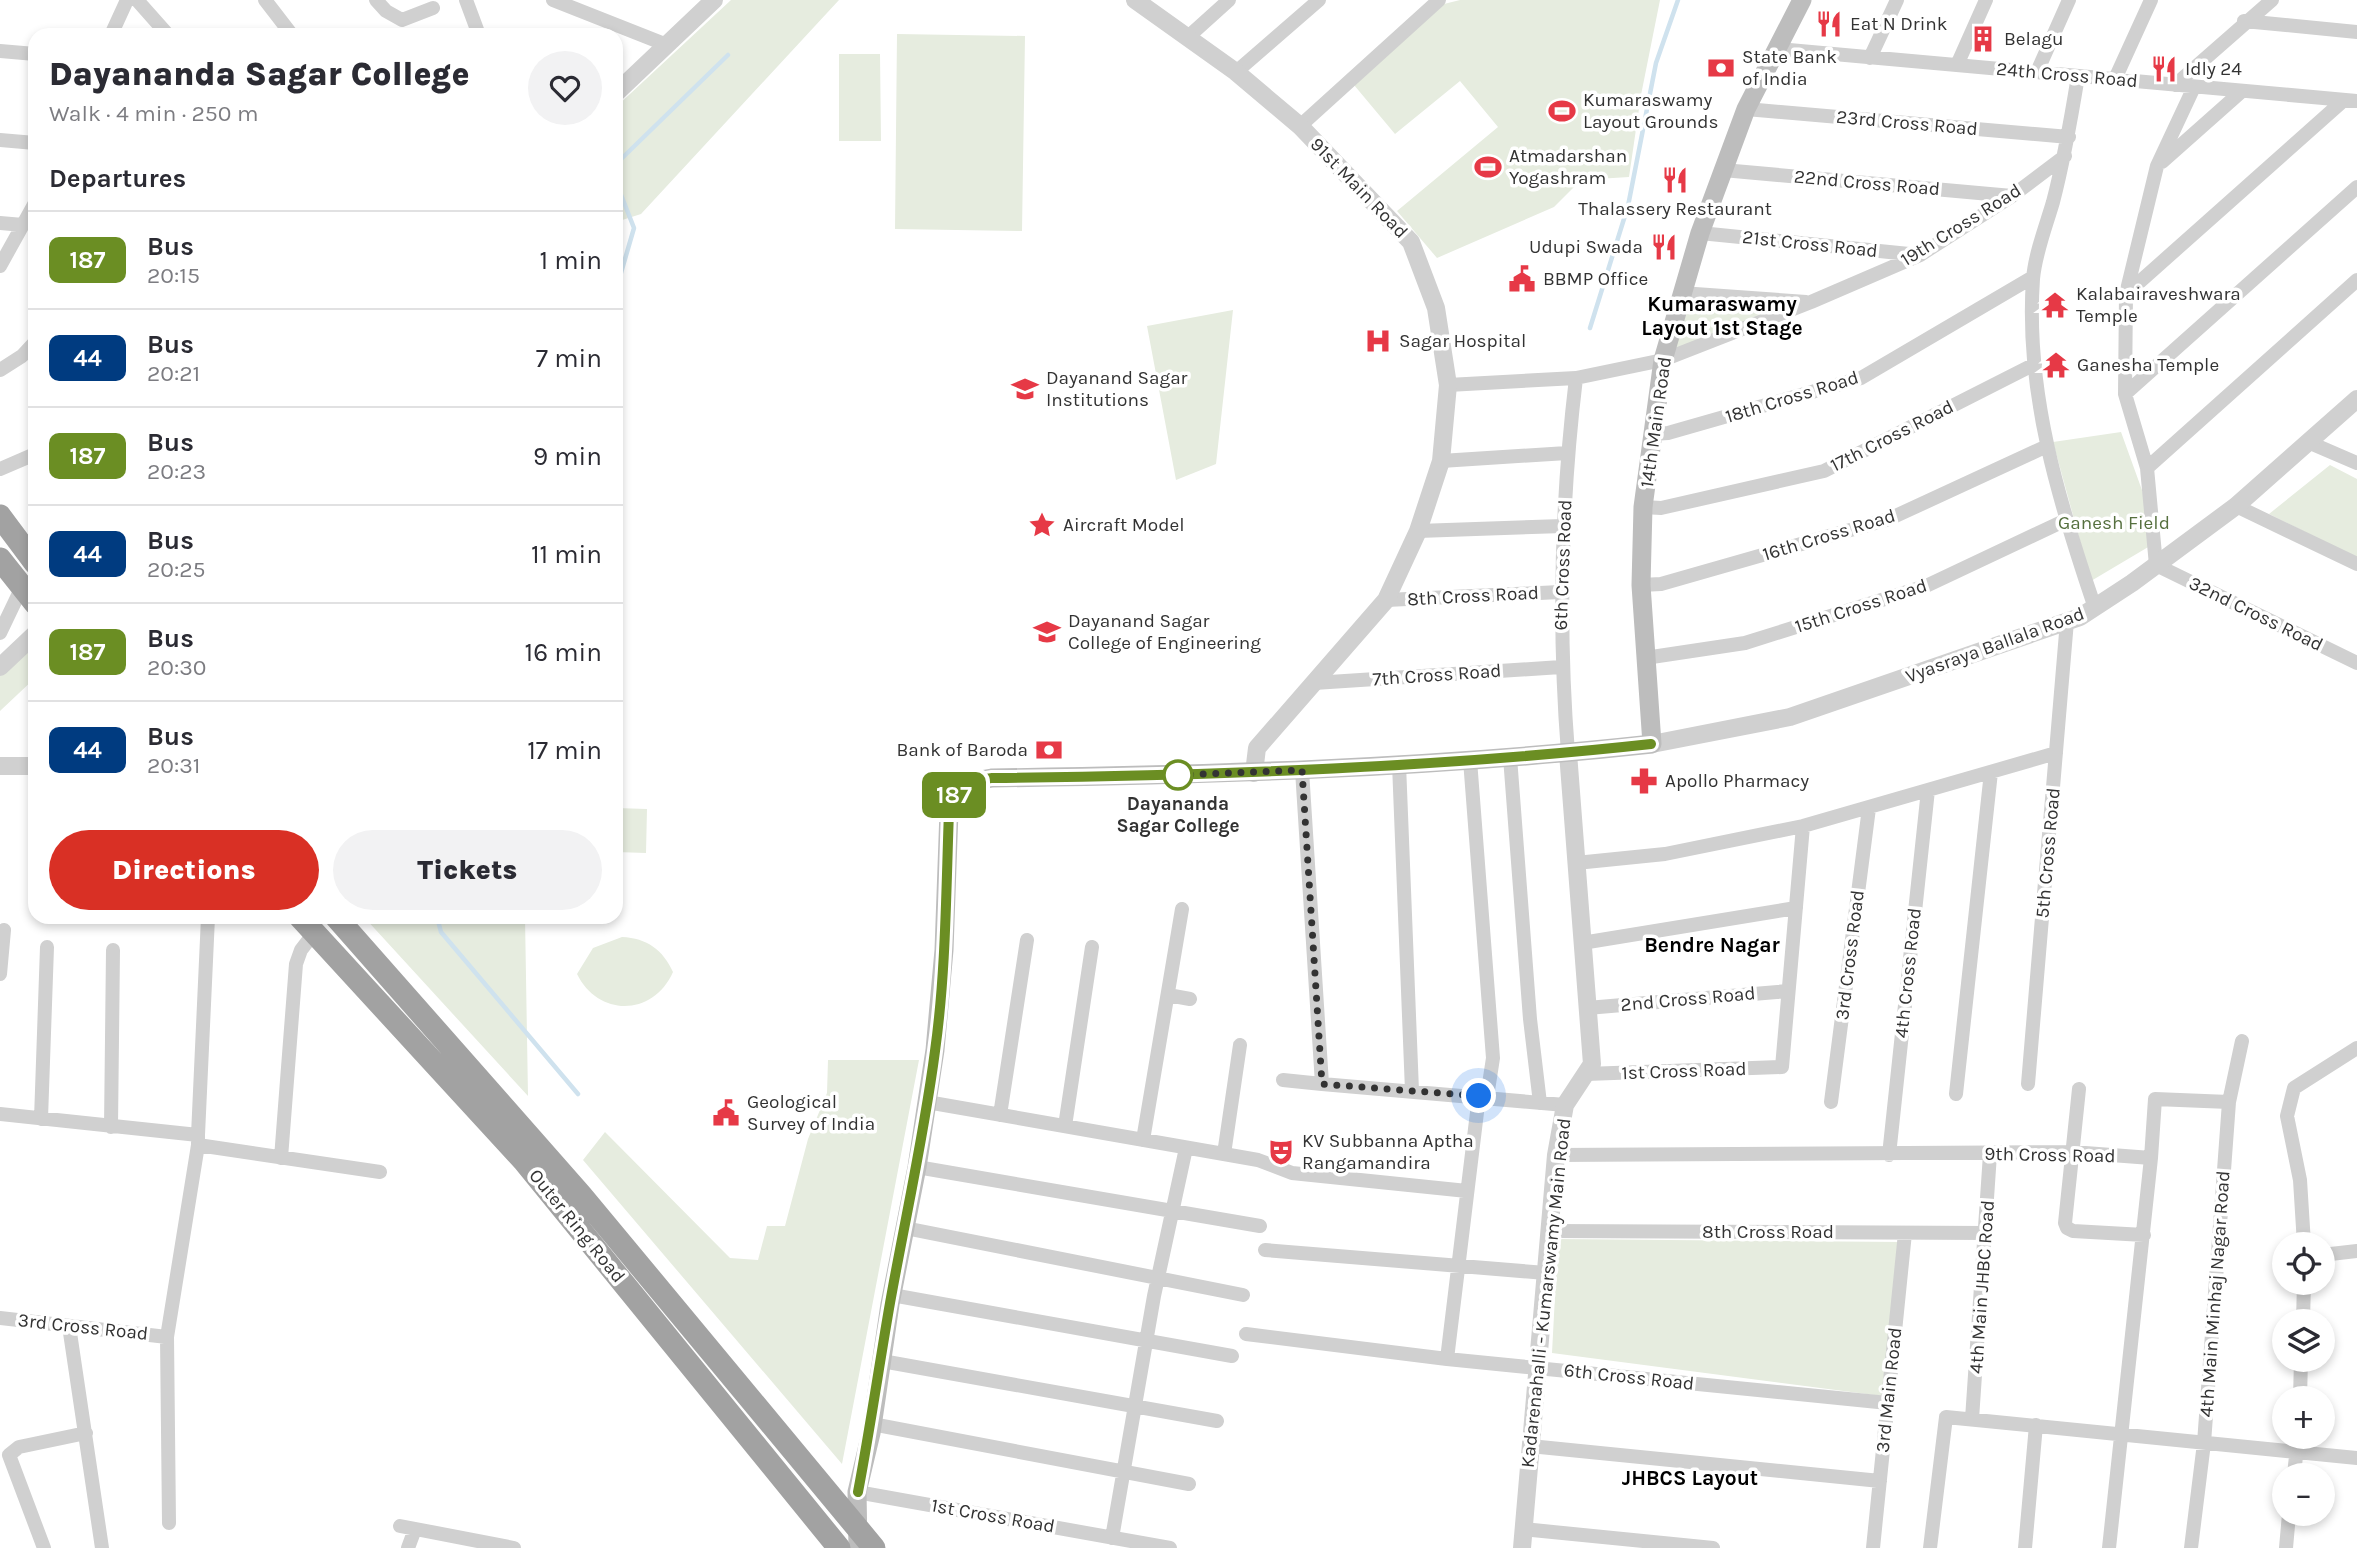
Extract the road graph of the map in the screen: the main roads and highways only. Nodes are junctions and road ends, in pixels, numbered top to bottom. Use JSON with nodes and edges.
{"nodes":[{"id":1,"x":1802,"y":0,"type":"edge"},
{"id":2,"x":0,"y":516,"type":"edge"},
{"id":3,"x":28,"y":553,"type":"edge"},
{"id":4,"x":0,"y":559,"type":"edge"},
{"id":5,"x":18,"y":586,"type":"edge"},
{"id":6,"x":342,"y":924,"type":"edge"},
{"id":7,"x":307,"y":925,"type":"edge"},
{"id":8,"x":858,"y":1538,"type":"edge"},
{"id":9,"x":839,"y":1548,"type":"edge"},
{"id":10,"x":874,"y":1548,"type":"edge"}],
"edges":[{"from":1,"to":8,"type":"main road","name":"14th Main Road"},
{"from":2,"to":3,"type":"highway"},
{"from":4,"to":5,"type":"highway"},
{"from":6,"to":8,"type":"highway","name":"Outer Ring Road"},
{"from":7,"to":9,"type":"highway","name":"Outer Ring Road"},
{"from":8,"to":10,"type":"highway","name":"Outer Ring Road"}]}
